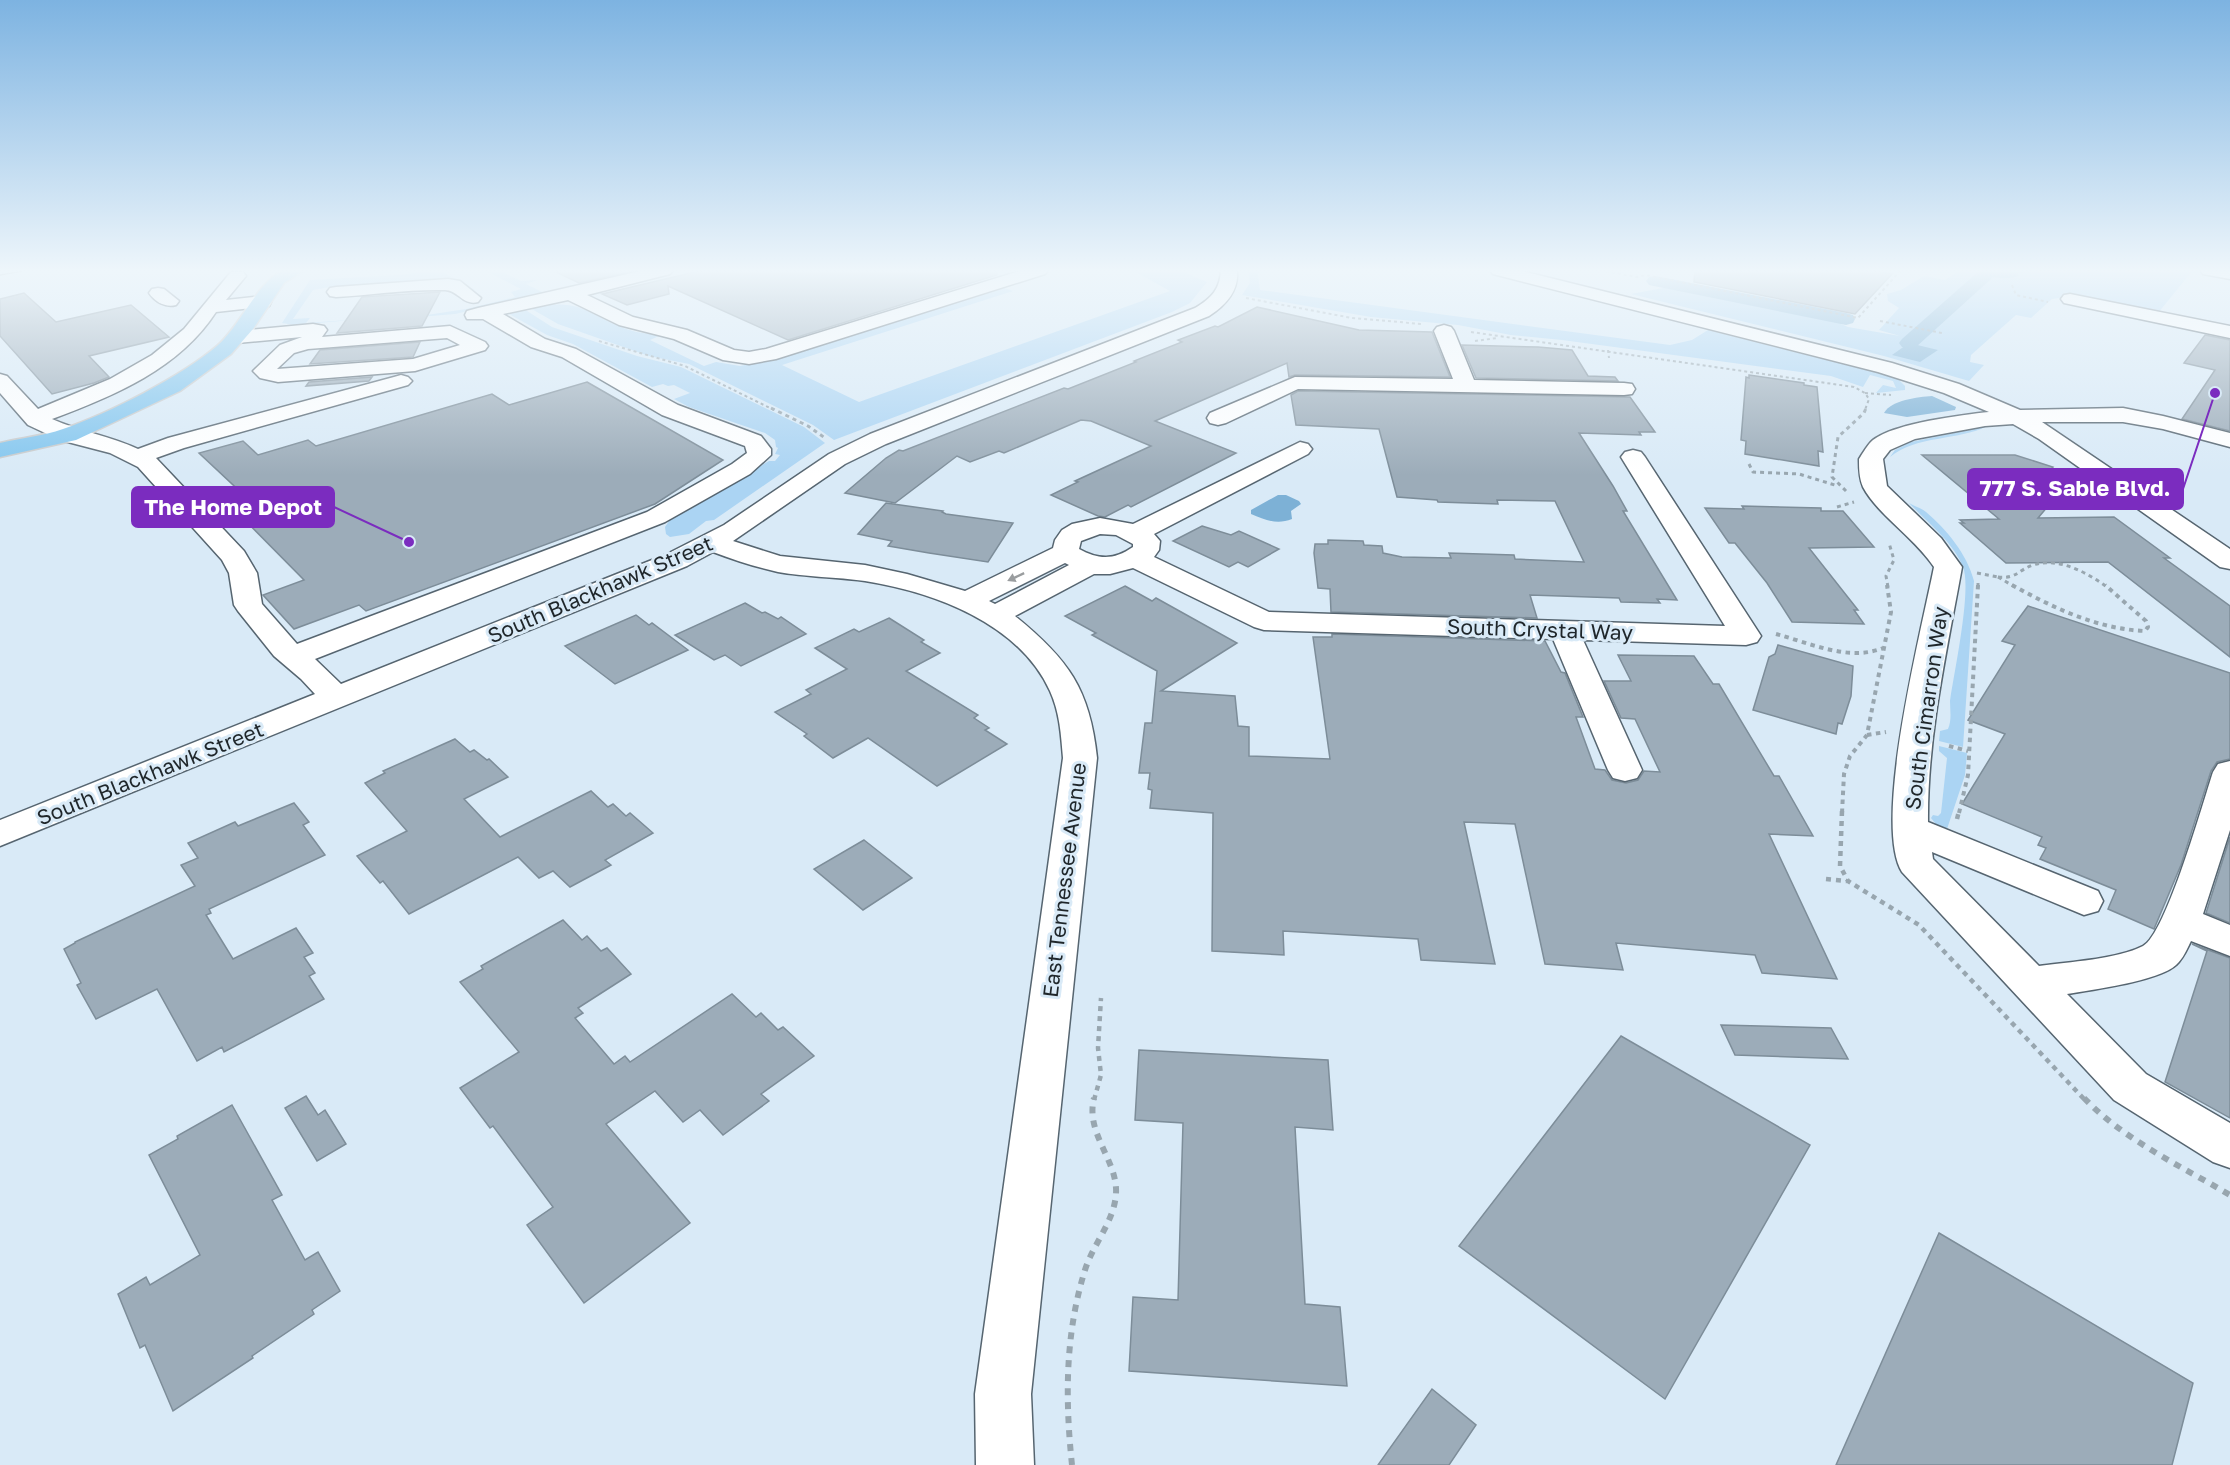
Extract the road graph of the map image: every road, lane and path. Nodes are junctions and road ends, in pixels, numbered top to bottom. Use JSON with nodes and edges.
{"nodes":[{"id":1,"x":184,"y":338,"type":"edge"},
{"id":2,"x":235,"y":338,"type":"edge"},
{"id":3,"x":268,"y":338,"type":"edge"},
{"id":4,"x":313,"y":338,"type":"edge"},
{"id":5,"x":378,"y":338,"type":"edge"},
{"id":6,"x":465,"y":338,"type":"edge"},
{"id":7,"x":690,"y":338,"type":"edge"},
{"id":8,"x":822,"y":338,"type":"edge"},
{"id":9,"x":1135,"y":338,"type":"edge"},
{"id":10,"x":1442,"y":338,"type":"edge"},
{"id":11,"x":1519,"y":338,"type":"edge"},
{"id":12,"x":1770,"y":338,"type":"edge"},
{"id":13,"x":532,"y":339,"type":"joint"},
{"id":14,"x":306,"y":340,"type":"junction"},
{"id":15,"x":598,"y":340,"type":"dead end"},
{"id":16,"x":348,"y":341,"type":"junction"},
{"id":17,"x":1608,"y":350,"type":"junction"},
{"id":18,"x":494,"y":351,"type":"junction"},
{"id":19,"x":1609,"y":358,"type":"dead end"},
{"id":20,"x":1314,"y":361,"type":"dead end"},
{"id":21,"x":0,"y":380,"type":"edge"},
{"id":22,"x":1316,"y":383,"type":"junction"},
{"id":23,"x":1466,"y":386,"type":"junction"},
{"id":24,"x":1624,"y":389,"type":"dead end"},
{"id":25,"x":2019,"y":417,"type":"junction"},
{"id":26,"x":33,"y":418,"type":"junction"},
{"id":27,"x":1218,"y":418,"type":"dead end"},
{"id":28,"x":68,"y":435,"type":"junction"},
{"id":29,"x":2230,"y":440,"type":"edge"},
{"id":30,"x":829,"y":442,"type":"dead end"},
{"id":31,"x":1300,"y":449,"type":"dead end"},
{"id":32,"x":0,"y":450,"type":"edge"},
{"id":33,"x":138,"y":457,"type":"junction"},
{"id":34,"x":1633,"y":457,"type":"dead end"},
{"id":35,"x":1749,"y":464,"type":"dead end"},
{"id":36,"x":0,"y":465,"type":"edge"},
{"id":37,"x":1842,"y":487,"type":"junction"},
{"id":38,"x":1837,"y":507,"type":"dead end"},
{"id":39,"x":627,"y":530,"type":"junction"},
{"id":40,"x":1887,"y":541,"type":"dead end"},
{"id":41,"x":713,"y":543,"type":"junction"},
{"id":42,"x":1136,"y":546,"type":"junction"},
{"id":43,"x":1078,"y":559,"type":"junction"},
{"id":44,"x":677,"y":560,"type":"junction"},
{"id":45,"x":2230,"y":561,"type":"edge"},
{"id":46,"x":1975,"y":566,"type":"dead end"},
{"id":47,"x":1977,"y":573,"type":"junction"},
{"id":48,"x":1998,"y":577,"type":"junction"},
{"id":49,"x":981,"y":608,"type":"junction"},
{"id":50,"x":1564,"y":630,"type":"junction"},
{"id":51,"x":1776,"y":634,"type":"dead end"},
{"id":52,"x":1884,"y":647,"type":"junction"},
{"id":53,"x":293,"y":657,"type":"junction"},
{"id":54,"x":336,"y":698,"type":"junction"},
{"id":55,"x":1948,"y":745,"type":"dead end"},
{"id":56,"x":1968,"y":751,"type":"junction"},
{"id":57,"x":1625,"y":770,"type":"dead end"},
{"id":58,"x":2230,"y":772,"type":"edge"},
{"id":59,"x":1910,"y":830,"type":"junction"},
{"id":60,"x":0,"y":834,"type":"edge"},
{"id":61,"x":1958,"y":849,"type":"junction"},
{"id":62,"x":1827,"y":879,"type":"dead end"},
{"id":63,"x":1848,"y":881,"type":"junction"},
{"id":64,"x":2084,"y":901,"type":"dead end"},
{"id":65,"x":2181,"y":921,"type":"junction"},
{"id":66,"x":2230,"y":941,"type":"edge"},
{"id":67,"x":2029,"y":983,"type":"junction"},
{"id":68,"x":1101,"y":998,"type":"dead end"},
{"id":69,"x":2001,"y":1011,"type":"dead end"},
{"id":70,"x":2230,"y":1147,"type":"edge"},
{"id":71,"x":1005,"y":1465,"type":"edge"},
{"id":72,"x":1072,"y":1465,"type":"edge"}],
"edges":[{"from":1,"to":26,"type":"street"},
{"from":2,"to":28,"type":"main road"},
{"from":3,"to":14,"type":"street"},
{"from":4,"to":14,"type":"street"},
{"from":5,"to":16,"type":"street"},
{"from":6,"to":18,"type":"street"},
{"from":7,"to":8,"type":"street"},
{"from":9,"to":41,"type":"street","name":"South Blackhawk Street"},
{"from":10,"to":23,"type":"street"},
{"from":11,"to":17,"type":"path"},
{"from":12,"to":25,"type":"street"},
{"from":13,"to":18,"type":"street"},
{"from":13,"to":39,"type":"street"},
{"from":14,"to":16,"type":"street"},
{"from":14,"to":16,"type":"street"},
{"from":14,"to":18,"type":"street"},
{"from":15,"to":30,"type":"path"},
{"from":17,"to":19,"type":"path"},
{"from":17,"to":37,"type":"path"},
{"from":18,"to":33,"type":"street"},
{"from":20,"to":22,"type":"street"},
{"from":21,"to":26,"type":"street"},
{"from":22,"to":23,"type":"street"},
{"from":22,"to":27,"type":"street"},
{"from":23,"to":24,"type":"street"},
{"from":25,"to":29,"type":"street","name":"South Cimarron Way"},
{"from":25,"to":45,"type":"street"},
{"from":25,"to":59,"type":"street","name":"South Cimarron Way"},
{"from":26,"to":28,"type":"street"},
{"from":28,"to":32,"type":"main road"},
{"from":28,"to":33,"type":"street"},
{"from":28,"to":36,"type":"main road"},
{"from":31,"to":42,"type":"street"},
{"from":33,"to":53,"type":"street"},
{"from":34,"to":50,"type":"street","name":"South Crystal Way"},
{"from":35,"to":37,"type":"path"},
{"from":37,"to":38,"type":"path"},
{"from":39,"to":44,"type":"street"},
{"from":39,"to":53,"type":"street"},
{"from":40,"to":52,"type":"path"},
{"from":41,"to":44,"type":"street","name":"South Blackhawk Street"},
{"from":41,"to":49,"type":"street","name":"East Tennessee Avenue"},
{"from":42,"to":43,"type":"street"},
{"from":42,"to":43,"type":"street","name":"South Crystal Way"},
{"from":42,"to":50,"type":"street","name":"South Crystal Way"},
{"from":43,"to":49,"type":"street"},
{"from":44,"to":54,"type":"street","name":"South Blackhawk Street"},
{"from":46,"to":47,"type":"path"},
{"from":47,"to":48,"type":"path"},
{"from":47,"to":56,"type":"path"},
{"from":48,"to":48,"type":"path"},
{"from":49,"to":71,"type":"street","name":"East Tennessee Avenue"},
{"from":50,"to":57,"type":"street"},
{"from":51,"to":52,"type":"path"},
{"from":52,"to":63,"type":"path"},
{"from":53,"to":54,"type":"street"},
{"from":54,"to":60,"type":"street","name":"South Blackhawk Street"},
{"from":55,"to":56,"type":"path"},
{"from":56,"to":61,"type":"path"},
{"from":58,"to":65,"type":"street"},
{"from":59,"to":61,"type":"street"},
{"from":59,"to":67,"type":"street","name":"South Cimarron Way"},
{"from":61,"to":64,"type":"street"},
{"from":62,"to":63,"type":"path"},
{"from":63,"to":69,"type":"path"},
{"from":65,"to":66,"type":"street"},
{"from":65,"to":67,"type":"street"},
{"from":67,"to":70,"type":"street","name":"South Cimarron Way"},
{"from":68,"to":72,"type":"path"}]}
